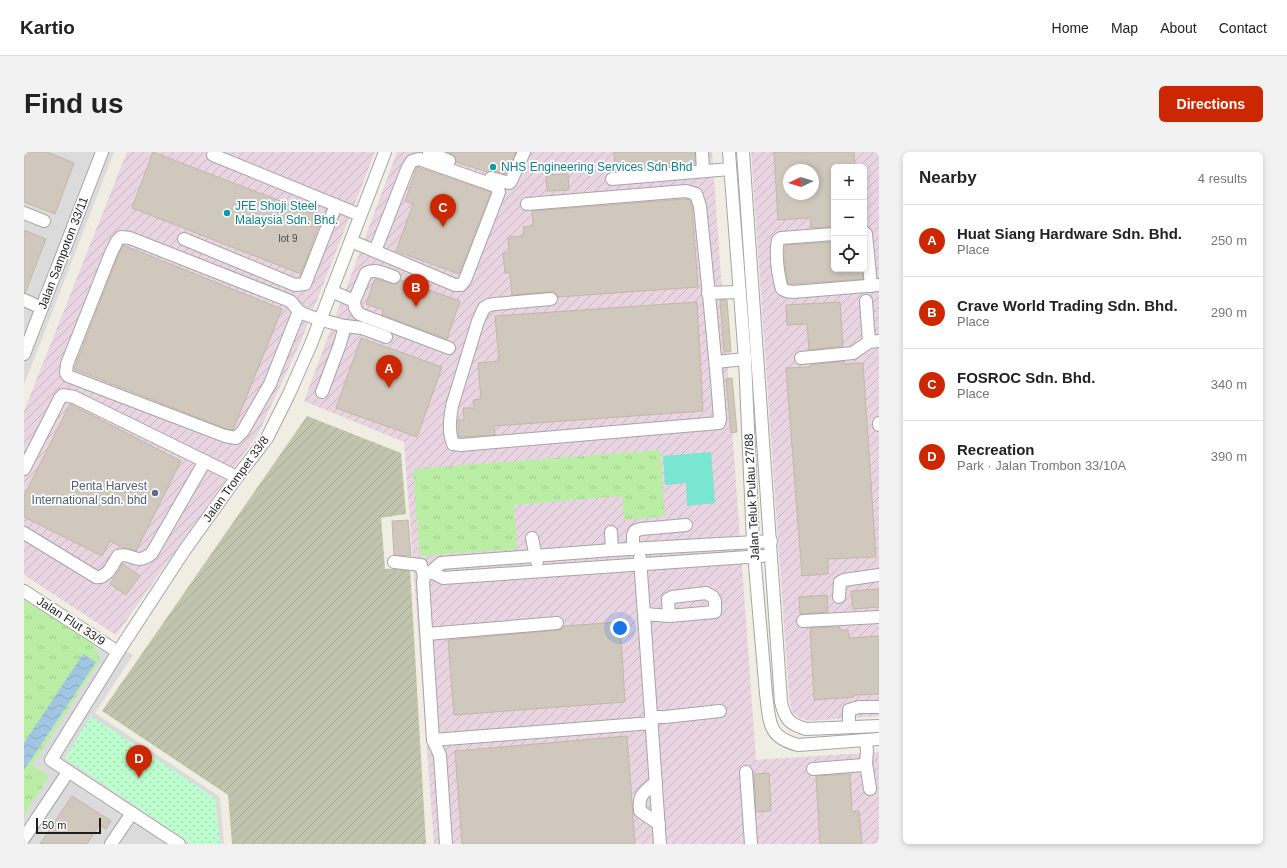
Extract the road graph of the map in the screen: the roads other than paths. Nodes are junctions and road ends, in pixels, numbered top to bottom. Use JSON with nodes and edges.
{"nodes":[{"id":1,"x":102,"y":152,"type":"edge"},
{"id":2,"x":429,"y":152,"type":"edge"},
{"id":3,"x":524,"y":152,"type":"edge"},
{"id":4,"x":702,"y":152,"type":"edge"},
{"id":5,"x":729,"y":152,"type":"edge"},
{"id":6,"x":743,"y":152,"type":"edge"},
{"id":7,"x":383,"y":153,"type":"edge"},
{"id":8,"x":213,"y":154,"type":"dead end"},
{"id":9,"x":730,"y":170,"type":"junction"},
{"id":10,"x":703,"y":171,"type":"junction"},
{"id":11,"x":612,"y":179,"type":"dead end"},
{"id":12,"x":527,"y":204,"type":"dead end"},
{"id":13,"x":336,"y":205,"type":"junction"},
{"id":14,"x":24,"y":213,"type":"edge"},
{"id":15,"x":360,"y":215,"type":"junction"},
{"id":16,"x":44,"y":221,"type":"dead end"},
{"id":17,"x":831,"y":234,"type":"edge"},
{"id":18,"x":866,"y":236,"type":"edge"},
{"id":19,"x":184,"y":239,"type":"dead end"},
{"id":20,"x":350,"y":241,"type":"junction"},
{"id":21,"x":375,"y":251,"type":"junction"},
{"id":22,"x":394,"y":277,"type":"dead end"},
{"id":23,"x":875,"y":286,"type":"edge"},
{"id":24,"x":331,"y":291,"type":"junction"},
{"id":25,"x":739,"y":292,"type":"junction"},
{"id":26,"x":708,"y":293,"type":"junction"},
{"id":27,"x":24,"y":300,"type":"edge"},
{"id":28,"x":551,"y":300,"type":"dead end"},
{"id":29,"x":354,"y":301,"type":"junction"},
{"id":30,"x":866,"y":301,"type":"dead end"},
{"id":31,"x":42,"y":308,"type":"junction"},
{"id":32,"x":299,"y":311,"type":"junction"},
{"id":33,"x":320,"y":320,"type":"junction"},
{"id":34,"x":345,"y":326,"type":"junction"},
{"id":35,"x":386,"y":337,"type":"dead end"},
{"id":36,"x":874,"y":342,"type":"edge"},
{"id":37,"x":449,"y":348,"type":"dead end"},
{"id":38,"x":24,"y":354,"type":"edge"},
{"id":39,"x":801,"y":358,"type":"dead end"},
{"id":40,"x":745,"y":359,"type":"junction"},
{"id":41,"x":716,"y":362,"type":"junction"},
{"id":42,"x":270,"y":384,"type":"junction"},
{"id":43,"x":322,"y":392,"type":"dead end"},
{"id":44,"x":290,"y":394,"type":"junction"},
{"id":45,"x":205,"y":461,"type":"junction"},
{"id":46,"x":24,"y":469,"type":"edge"},
{"id":47,"x":237,"y":477,"type":"junction"},
{"id":48,"x":686,"y":525,"type":"dead end"},
{"id":49,"x":611,"y":532,"type":"dead end"},
{"id":50,"x":24,"y":533,"type":"edge"},
{"id":51,"x":532,"y":538,"type":"dead end"},
{"id":52,"x":770,"y":541,"type":"junction"},
{"id":53,"x":753,"y":542,"type":"junction"},
{"id":54,"x":688,"y":545,"type":"junction"},
{"id":55,"x":636,"y":548,"type":"junction"},
{"id":56,"x":612,"y":550,"type":"junction"},
{"id":57,"x":588,"y":551,"type":"junction"},
{"id":58,"x":536,"y":555,"type":"junction"},
{"id":59,"x":772,"y":555,"type":"junction"},
{"id":60,"x":755,"y":557,"type":"junction"},
{"id":61,"x":488,"y":559,"type":"junction"},
{"id":62,"x":690,"y":561,"type":"junction"},
{"id":63,"x":394,"y":562,"type":"dead end"},
{"id":64,"x":641,"y":565,"type":"junction"},
{"id":65,"x":589,"y":567,"type":"junction"},
{"id":66,"x":539,"y":570,"type":"junction"},
{"id":67,"x":427,"y":574,"type":"junction"},
{"id":68,"x":489,"y":574,"type":"junction"},
{"id":69,"x":879,"y":575,"type":"edge"},
{"id":70,"x":24,"y":591,"type":"edge"},
{"id":71,"x":839,"y":597,"type":"dead end"},
{"id":72,"x":645,"y":614,"type":"junction"},
{"id":73,"x":669,"y":616,"type":"junction"},
{"id":74,"x":879,"y":618,"type":"edge"},
{"id":75,"x":802,"y":621,"type":"dead end"},
{"id":76,"x":557,"y":623,"type":"dead end"},
{"id":77,"x":427,"y":634,"type":"junction"},
{"id":78,"x":118,"y":652,"type":"junction"},
{"id":79,"x":879,"y":707,"type":"edge"},
{"id":80,"x":720,"y":711,"type":"dead end"},
{"id":81,"x":652,"y":720,"type":"junction"},
{"id":82,"x":849,"y":726,"type":"junction"},
{"id":83,"x":879,"y":726,"type":"edge"},
{"id":84,"x":879,"y":739,"type":"edge"},
{"id":85,"x":433,"y":740,"type":"junction"},
{"id":86,"x":866,"y":740,"type":"junction"},
{"id":87,"x":866,"y":763,"type":"junction"},
{"id":88,"x":813,"y":770,"type":"dead end"},
{"id":89,"x":68,"y":772,"type":"junction"},
{"id":90,"x":746,"y":772,"type":"dead end"},
{"id":91,"x":656,"y":782,"type":"junction"},
{"id":92,"x":870,"y":789,"type":"dead end"},
{"id":93,"x":132,"y":813,"type":"junction"},
{"id":94,"x":659,"y":824,"type":"junction"},
{"id":95,"x":24,"y":838,"type":"edge"},
{"id":96,"x":111,"y":844,"type":"edge"},
{"id":97,"x":179,"y":844,"type":"edge"},
{"id":98,"x":446,"y":844,"type":"edge"},
{"id":99,"x":660,"y":844,"type":"edge"},
{"id":100,"x":751,"y":844,"type":"edge"}],
"edges":[{"from":1,"to":31,"type":"street","name":"Jalan Sampoton 33/11"},
{"from":2,"to":3,"type":"street"},
{"from":4,"to":10,"type":"street"},
{"from":5,"to":9,"type":"street","name":"Jalan Teluk Pulau 27/88"},
{"from":6,"to":52,"type":"street","name":"Jalan Teluk Pulau 27/88"},
{"from":7,"to":15,"type":"street","name":"Jalan Trompet 33/8"},
{"from":8,"to":13,"type":"street"},
{"from":9,"to":10,"type":"street"},
{"from":9,"to":25,"type":"street","name":"Jalan Teluk Pulau 27/88"},
{"from":10,"to":11,"type":"street"},
{"from":12,"to":26,"type":"street"},
{"from":13,"to":15,"type":"street"},
{"from":13,"to":19,"type":"street"},
{"from":14,"to":16,"type":"street"},
{"from":15,"to":20,"type":"street","name":"Jalan Trompet 33/8"},
{"from":17,"to":23,"type":"street"},
{"from":18,"to":23,"type":"street"},
{"from":20,"to":21,"type":"street"},
{"from":20,"to":24,"type":"street","name":"Jalan Trompet 33/8"},
{"from":21,"to":21,"type":"street"},
{"from":22,"to":29,"type":"street"},
{"from":24,"to":29,"type":"street"},
{"from":24,"to":33,"type":"street","name":"Jalan Trompet 33/8"},
{"from":25,"to":26,"type":"street"},
{"from":25,"to":40,"type":"street","name":"Jalan Teluk Pulau 27/88"},
{"from":26,"to":41,"type":"street"},
{"from":27,"to":31,"type":"street"},
{"from":28,"to":41,"type":"street"},
{"from":29,"to":37,"type":"street"},
{"from":30,"to":36,"type":"street"},
{"from":31,"to":38,"type":"street","name":"Jalan Sampoton 33/11"},
{"from":32,"to":33,"type":"street"},
{"from":32,"to":42,"type":"street"},
{"from":32,"to":42,"type":"street"},
{"from":33,"to":34,"type":"street"},
{"from":33,"to":44,"type":"street","name":"Jalan Trompet 33/8"},
{"from":34,"to":35,"type":"street"},
{"from":34,"to":43,"type":"street"},
{"from":36,"to":39,"type":"street"},
{"from":40,"to":41,"type":"street"},
{"from":40,"to":53,"type":"street","name":"Jalan Teluk Pulau 27/88"},
{"from":42,"to":44,"type":"street"},
{"from":44,"to":47,"type":"street","name":"Jalan Trompet 33/8"},
{"from":45,"to":46,"type":"street"},
{"from":45,"to":47,"type":"street"},
{"from":45,"to":50,"type":"street"},
{"from":47,"to":78,"type":"street","name":"Jalan Trompet 33/8"},
{"from":48,"to":55,"type":"street"},
{"from":49,"to":56,"type":"street"},
{"from":51,"to":58,"type":"street"},
{"from":52,"to":53,"type":"street"},
{"from":52,"to":59,"type":"street","name":"Jalan Teluk Pulau 27/88"},
{"from":53,"to":54,"type":"street"},
{"from":53,"to":60,"type":"street","name":"Jalan Teluk Pulau 27/88"},
{"from":54,"to":55,"type":"street"},
{"from":54,"to":62,"type":"street"},
{"from":55,"to":56,"type":"street"},
{"from":55,"to":64,"type":"street"},
{"from":56,"to":57,"type":"street"},
{"from":57,"to":58,"type":"street"},
{"from":57,"to":65,"type":"street"},
{"from":58,"to":61,"type":"street"},
{"from":58,"to":66,"type":"street"},
{"from":59,"to":60,"type":"street"},
{"from":59,"to":82,"type":"street","name":"Jalan Teluk Pulau 27/88"},
{"from":60,"to":62,"type":"street"},
{"from":60,"to":86,"type":"street","name":"Jalan Teluk Pulau 27/88"},
{"from":61,"to":67,"type":"street"},
{"from":61,"to":68,"type":"street"},
{"from":62,"to":64,"type":"street"},
{"from":63,"to":67,"type":"street"},
{"from":64,"to":65,"type":"street"},
{"from":64,"to":72,"type":"street"},
{"from":65,"to":66,"type":"street"},
{"from":66,"to":68,"type":"street"},
{"from":67,"to":68,"type":"street"},
{"from":67,"to":77,"type":"street"},
{"from":69,"to":71,"type":"street"},
{"from":70,"to":78,"type":"street","name":"Jalan Flut 33/9"},
{"from":72,"to":73,"type":"street"},
{"from":72,"to":81,"type":"street"},
{"from":73,"to":73,"type":"street"},
{"from":74,"to":75,"type":"street"},
{"from":76,"to":77,"type":"street"},
{"from":77,"to":85,"type":"street"},
{"from":78,"to":89,"type":"street","name":"Jalan Trompet 33/8"},
{"from":79,"to":82,"type":"street"},
{"from":80,"to":81,"type":"street"},
{"from":81,"to":85,"type":"street"},
{"from":81,"to":91,"type":"street"},
{"from":82,"to":83,"type":"street","name":"Jalan Teluk Pulau 27/88"},
{"from":84,"to":86,"type":"street","name":"Jalan Teluk Pulau 27/88"},
{"from":85,"to":98,"type":"street"},
{"from":86,"to":87,"type":"street"},
{"from":87,"to":88,"type":"street"},
{"from":87,"to":92,"type":"street"},
{"from":89,"to":93,"type":"street"},
{"from":89,"to":95,"type":"street"},
{"from":90,"to":100,"type":"street"},
{"from":91,"to":94,"type":"street"},
{"from":91,"to":94,"type":"street"},
{"from":93,"to":96,"type":"street"},
{"from":93,"to":97,"type":"street"},
{"from":94,"to":99,"type":"street"}]}
